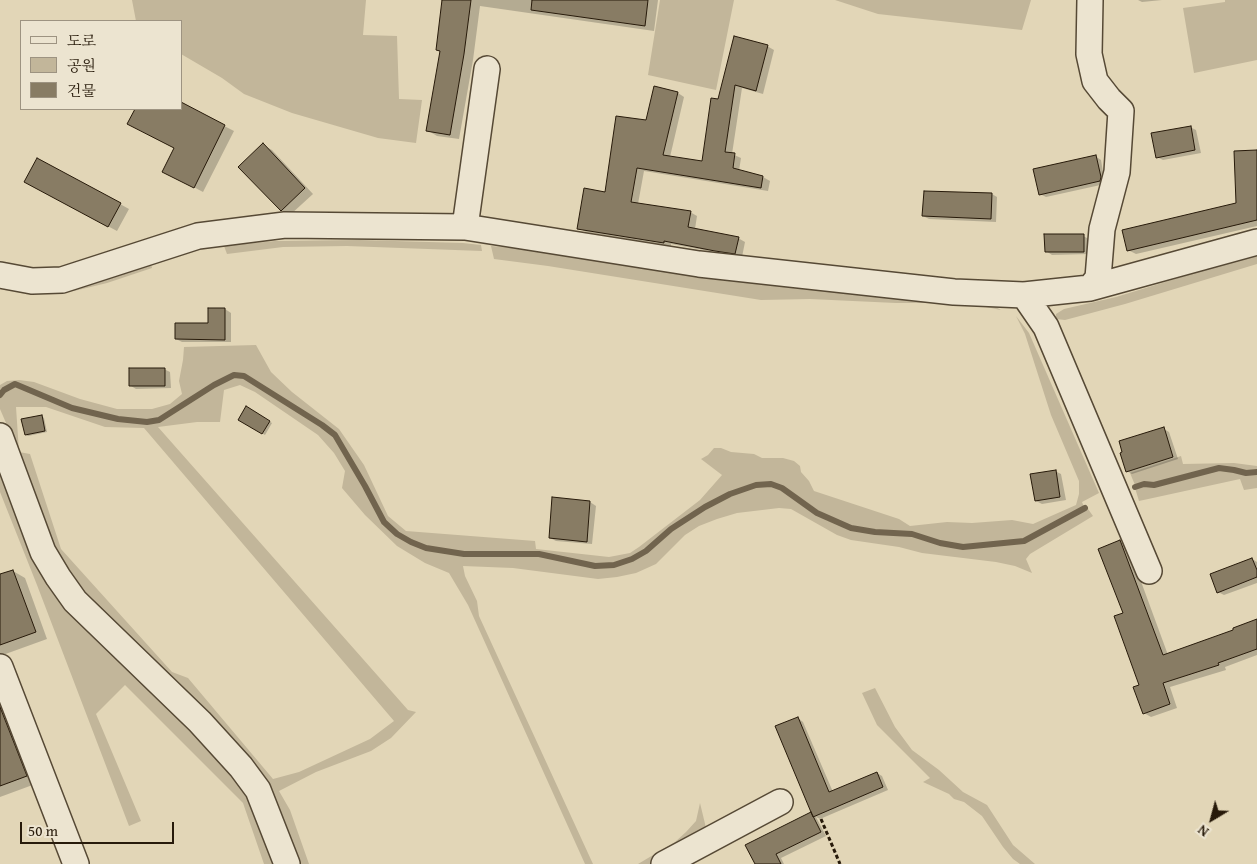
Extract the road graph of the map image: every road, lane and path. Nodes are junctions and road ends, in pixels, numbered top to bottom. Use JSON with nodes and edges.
{"nodes":[{"id":1,"x":1090,"y":0,"type":"edge"},
{"id":2,"x":487,"y":69,"type":"dead end"},
{"id":3,"x":465,"y":227,"type":"junction"},
{"id":4,"x":1257,"y":242,"type":"edge"},
{"id":5,"x":0,"y":275,"type":"edge"},
{"id":6,"x":1090,"y":288,"type":"junction"},
{"id":7,"x":1024,"y":295,"type":"junction"},
{"id":8,"x":0,"y":436,"type":"edge"},
{"id":9,"x":1149,"y":571,"type":"dead end"},
{"id":10,"x":0,"y":667,"type":"edge"},
{"id":11,"x":780,"y":802,"type":"dead end"},
{"id":12,"x":821,"y":819,"type":"dead end"},
{"id":13,"x":76,"y":864,"type":"edge"},
{"id":14,"x":287,"y":864,"type":"edge"},
{"id":15,"x":664,"y":864,"type":"edge"},
{"id":16,"x":840,"y":864,"type":"edge"}],
"edges":[{"from":1,"to":6,"type":"street"},
{"from":2,"to":3,"type":"street"},
{"from":3,"to":5,"type":"street"},
{"from":3,"to":7,"type":"street"},
{"from":4,"to":6,"type":"street"},
{"from":6,"to":7,"type":"street"},
{"from":7,"to":9,"type":"street"},
{"from":8,"to":14,"type":"street"},
{"from":10,"to":13,"type":"street"},
{"from":11,"to":15,"type":"street"},
{"from":12,"to":16,"type":"path"}]}
